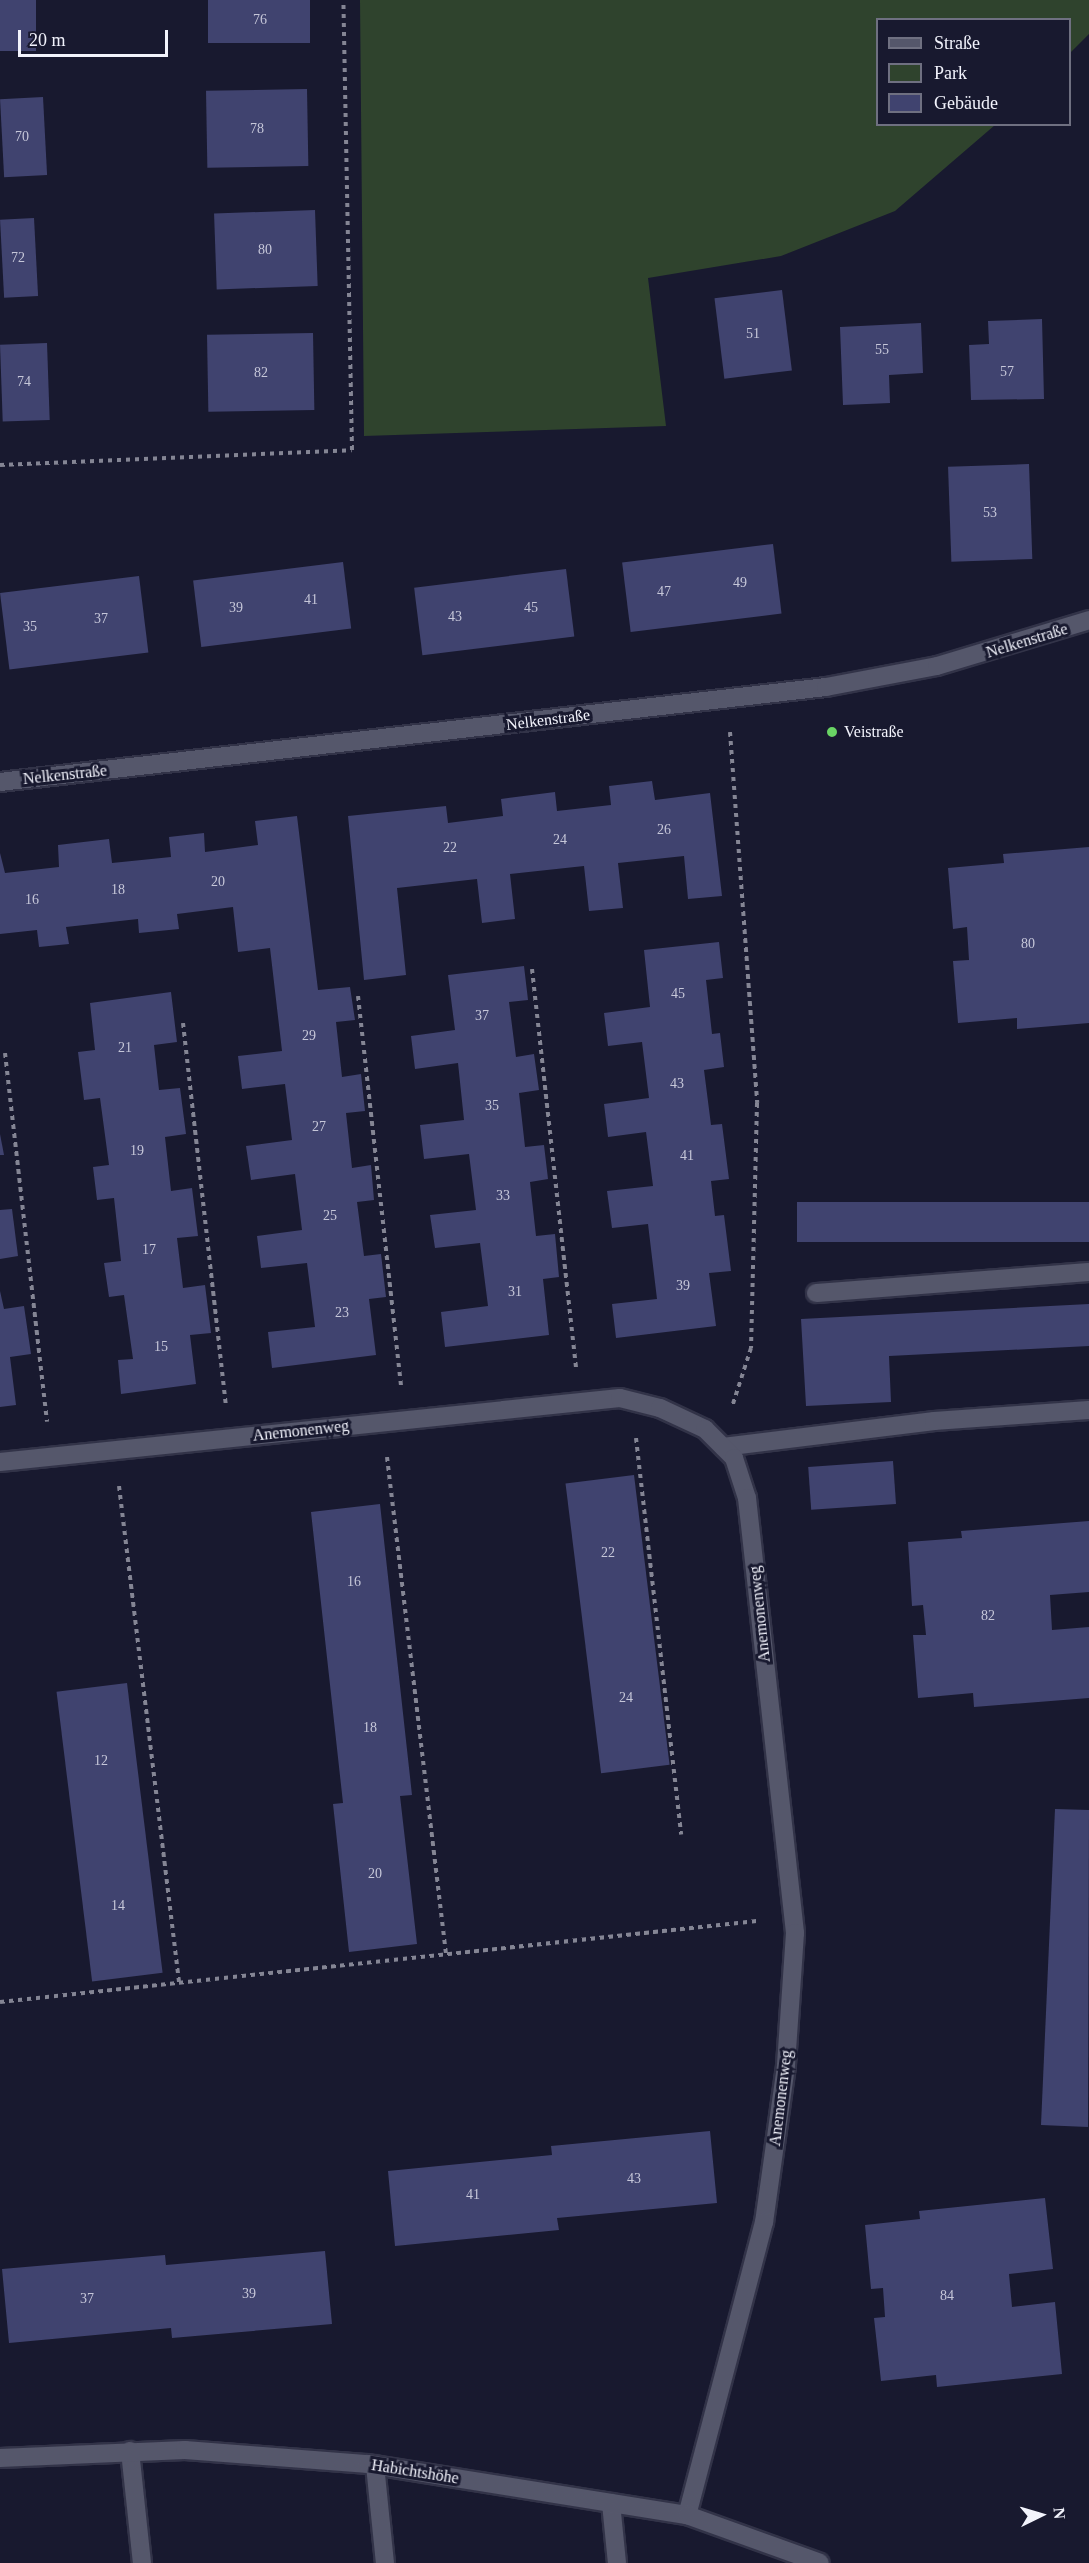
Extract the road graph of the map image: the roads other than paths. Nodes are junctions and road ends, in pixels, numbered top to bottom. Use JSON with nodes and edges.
{"nodes":[{"id":1,"x":1089,"y":620,"type":"edge"},
{"id":2,"x":0,"y":782,"type":"edge"},
{"id":3,"x":1089,"y":1272,"type":"edge"},
{"id":4,"x":816,"y":1293,"type":"dead end"},
{"id":5,"x":1089,"y":1410,"type":"edge"},
{"id":6,"x":718,"y":1442,"type":"junction"},
{"id":7,"x":0,"y":1462,"type":"edge"},
{"id":8,"x":129,"y":2451,"type":"junction"},
{"id":9,"x":0,"y":2458,"type":"edge"},
{"id":10,"x":375,"y":2465,"type":"junction"},
{"id":11,"x":610,"y":2503,"type":"junction"},
{"id":12,"x":687,"y":2515,"type":"junction"},
{"id":13,"x":142,"y":2563,"type":"edge"},
{"id":14,"x":386,"y":2563,"type":"edge"},
{"id":15,"x":617,"y":2563,"type":"edge"},
{"id":16,"x":820,"y":2563,"type":"edge"}],
"edges":[{"from":1,"to":2,"type":"street","name":"Nelkenstraße"},
{"from":3,"to":4,"type":"street"},
{"from":5,"to":6,"type":"street"},
{"from":6,"to":7,"type":"street","name":"Anemonenweg"},
{"from":6,"to":12,"type":"street","name":"Anemonenweg"},
{"from":8,"to":9,"type":"street","name":"Habichtshöhe"},
{"from":8,"to":10,"type":"street","name":"Habichtshöhe"},
{"from":8,"to":13,"type":"street"},
{"from":10,"to":11,"type":"street","name":"Habichtshöhe"},
{"from":10,"to":14,"type":"street"},
{"from":11,"to":12,"type":"street","name":"Habichtshöhe"},
{"from":11,"to":15,"type":"street"},
{"from":12,"to":16,"type":"street","name":"Habichtshöhe"}]}
